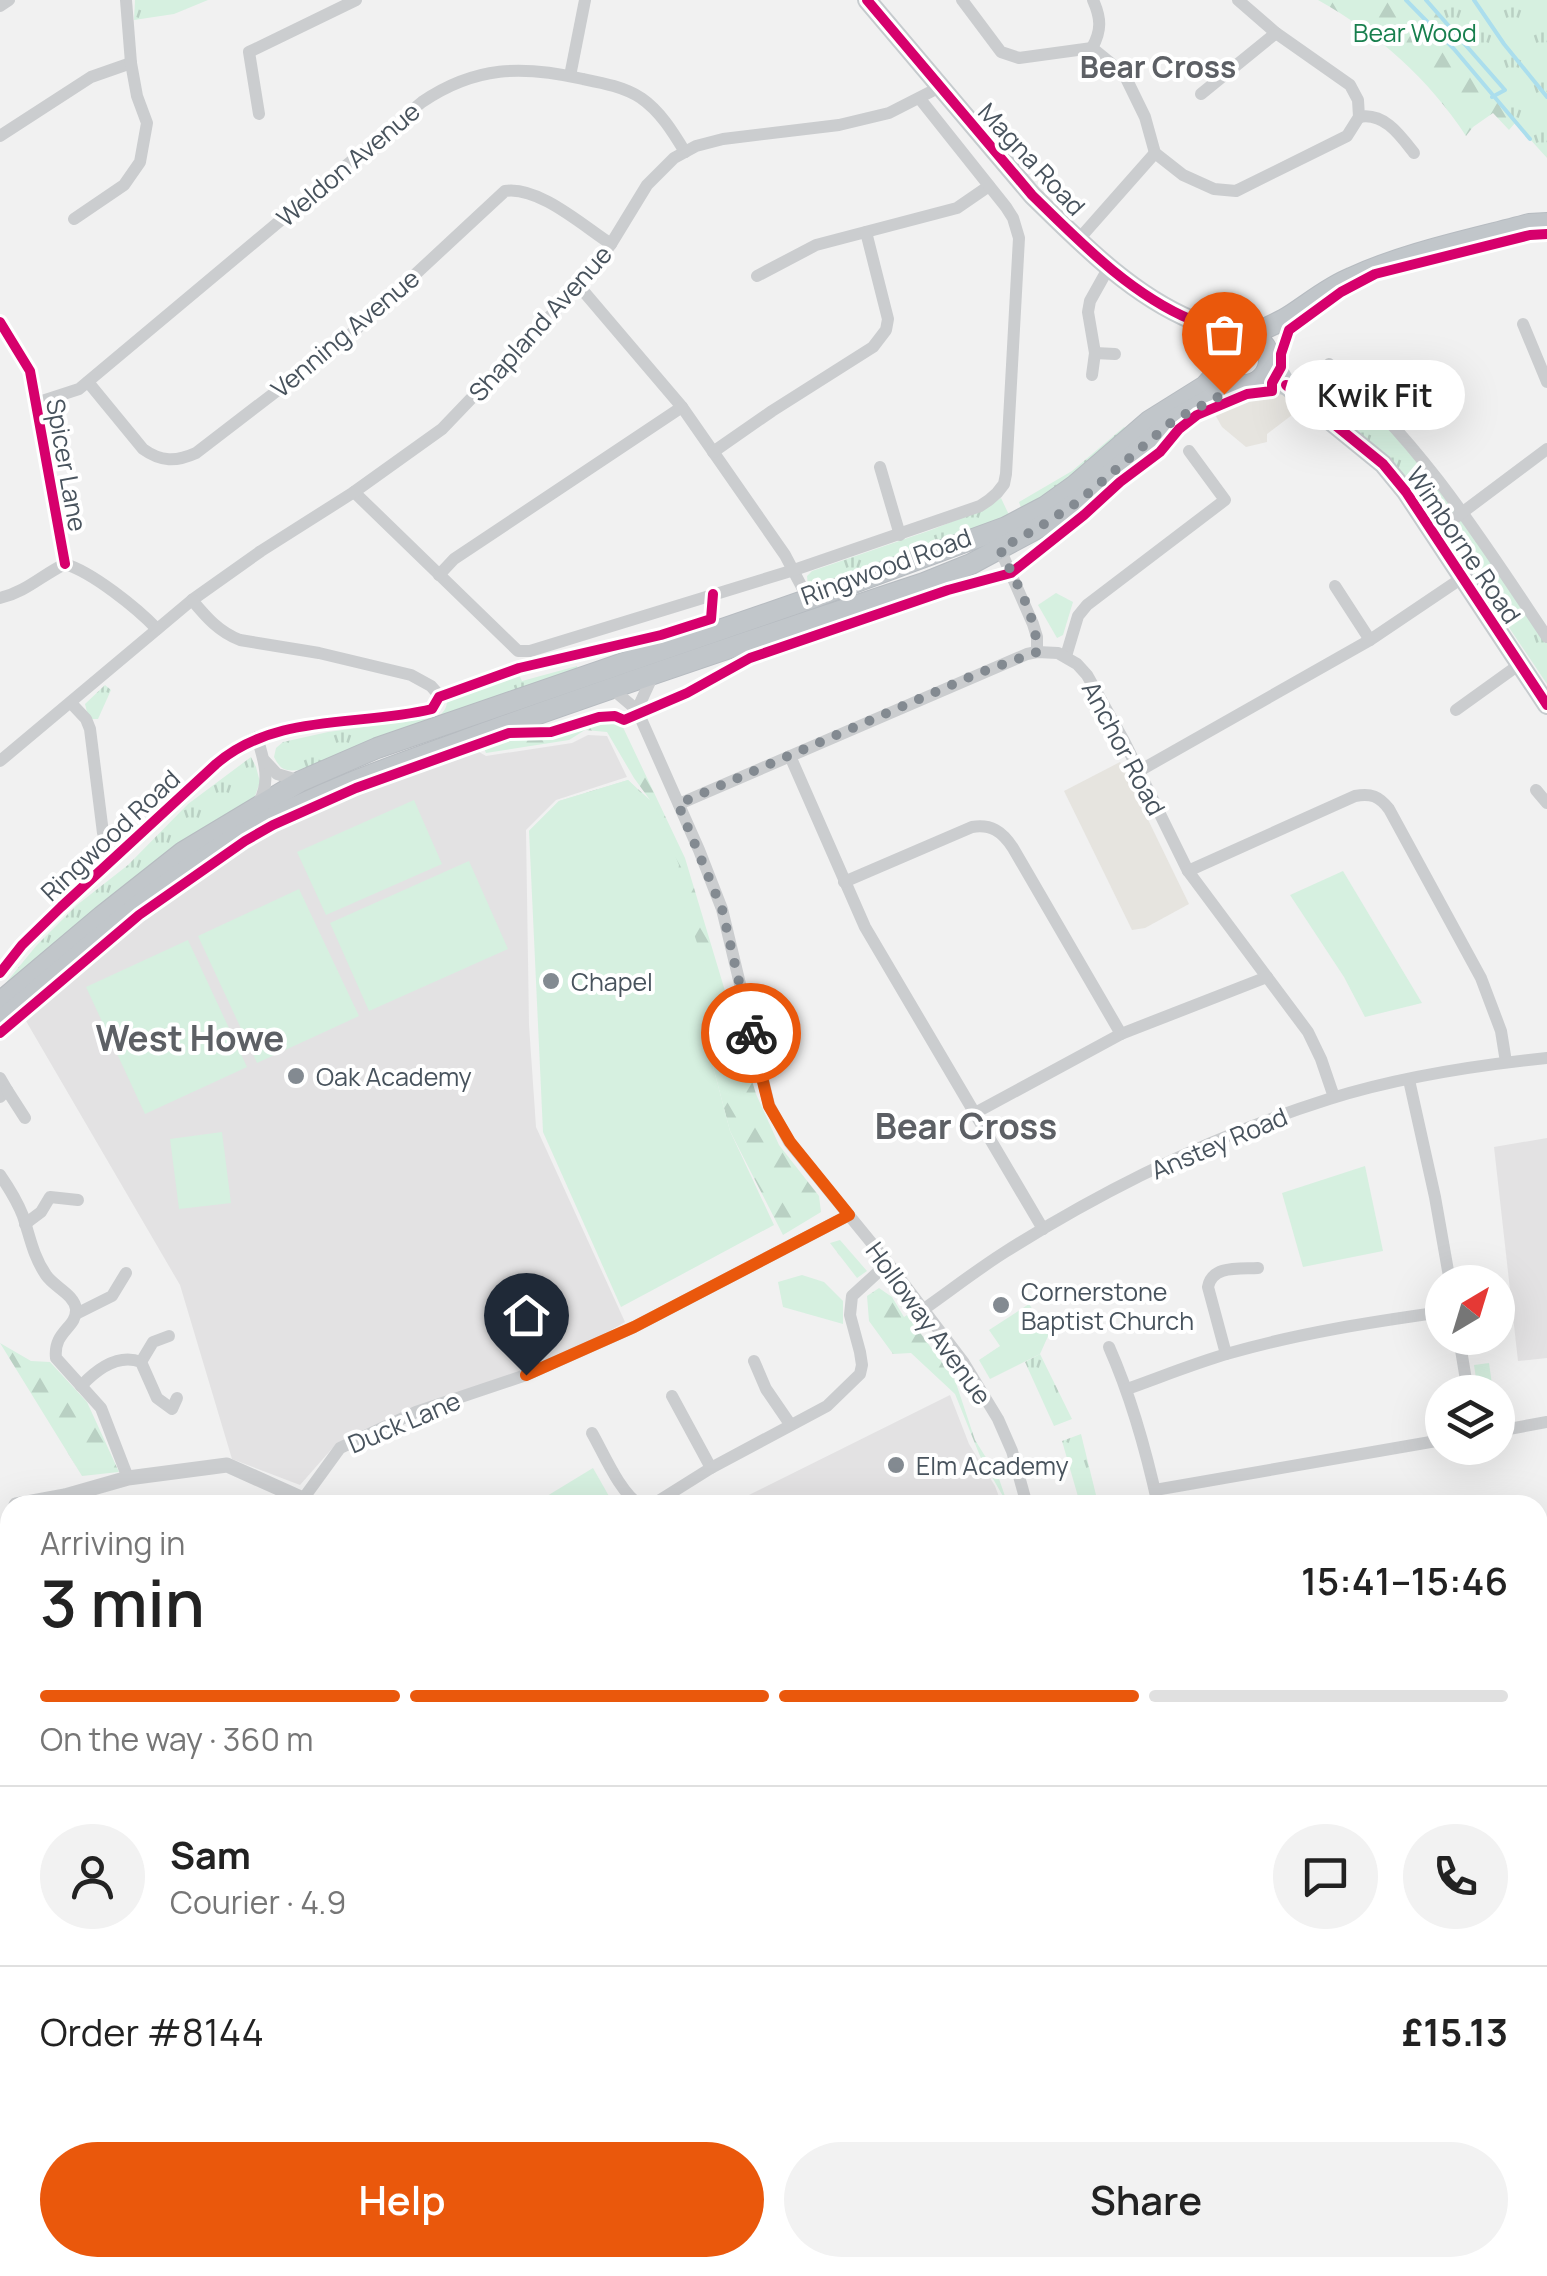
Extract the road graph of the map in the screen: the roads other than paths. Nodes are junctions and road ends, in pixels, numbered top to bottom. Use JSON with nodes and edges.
{"nodes":[{"id":1,"x":8,"y":0,"type":"edge"},
{"id":2,"x":126,"y":0,"type":"edge"},
{"id":3,"x":356,"y":0,"type":"edge"},
{"id":4,"x":585,"y":0,"type":"edge"},
{"id":5,"x":867,"y":0,"type":"edge"},
{"id":6,"x":962,"y":0,"type":"edge"},
{"id":7,"x":1092,"y":0,"type":"edge"},
{"id":8,"x":1238,"y":0,"type":"edge"},
{"id":9,"x":0,"y":6,"type":"edge"},
{"id":10,"x":1276,"y":33,"type":"junction"},
{"id":11,"x":1092,"y":48,"type":"junction"},
{"id":12,"x":131,"y":63,"type":"junction"},
{"id":13,"x":570,"y":76,"type":"junction"},
{"id":14,"x":940,"y":86,"type":"junction"},
{"id":15,"x":1201,"y":94,"type":"dead end"},
{"id":16,"x":920,"y":99,"type":"junction"},
{"id":17,"x":259,"y":114,"type":"dead end"},
{"id":18,"x":1359,"y":117,"type":"junction"},
{"id":19,"x":0,"y":136,"type":"edge"},
{"id":20,"x":685,"y":152,"type":"junction"},
{"id":21,"x":1155,"y":153,"type":"junction"},
{"id":22,"x":1414,"y":153,"type":"dead end"},
{"id":23,"x":989,"y":186,"type":"junction"},
{"id":24,"x":74,"y":219,"type":"dead end"},
{"id":25,"x":1547,"y":223,"type":"edge"},
{"id":26,"x":866,"y":232,"type":"junction"},
{"id":27,"x":1080,"y":238,"type":"junction"},
{"id":28,"x":610,"y":244,"type":"junction"},
{"id":29,"x":1109,"y":267,"type":"junction"},
{"id":30,"x":757,"y":276,"type":"dead end"},
{"id":31,"x":579,"y":286,"type":"junction"},
{"id":32,"x":1191,"y":320,"type":"junction"},
{"id":33,"x":0,"y":322,"type":"edge"},
{"id":34,"x":1523,"y":324,"type":"dead end"},
{"id":35,"x":1255,"y":343,"type":"junction"},
{"id":36,"x":1095,"y":352,"type":"junction"},
{"id":37,"x":1116,"y":354,"type":"dead end"},
{"id":38,"x":1220,"y":358,"type":"junction"},
{"id":39,"x":1329,"y":364,"type":"dead end"},
{"id":40,"x":1092,"y":374,"type":"dead end"},
{"id":41,"x":88,"y":382,"type":"junction"},
{"id":42,"x":1547,"y":382,"type":"edge"},
{"id":43,"x":1248,"y":383,"type":"junction"},
{"id":44,"x":1286,"y":385,"type":"junction"},
{"id":45,"x":1354,"y":385,"type":"junction"},
{"id":46,"x":36,"y":403,"type":"junction"},
{"id":47,"x":682,"y":407,"type":"junction"},
{"id":48,"x":1324,"y":414,"type":"junction"},
{"id":49,"x":1547,"y":448,"type":"edge"},
{"id":50,"x":713,"y":452,"type":"junction"},
{"id":51,"x":1189,"y":452,"type":"dead end"},
{"id":52,"x":885,"y":472,"type":"dead end"},
{"id":53,"x":354,"y":492,"type":"junction"},
{"id":54,"x":990,"y":500,"type":"joint"},
{"id":55,"x":1463,"y":512,"type":"junction"},
{"id":56,"x":1435,"y":533,"type":"junction"},
{"id":57,"x":900,"y":535,"type":"junction"},
{"id":58,"x":1000,"y":549,"type":"junction"},
{"id":59,"x":65,"y":564,"type":"junction"},
{"id":60,"x":794,"y":570,"type":"junction"},
{"id":61,"x":438,"y":575,"type":"junction"},
{"id":62,"x":1462,"y":578,"type":"junction"},
{"id":63,"x":1335,"y":586,"type":"dead end"},
{"id":64,"x":803,"y":595,"type":"junction"},
{"id":65,"x":0,"y":598,"type":"edge"},
{"id":66,"x":192,"y":600,"type":"junction"},
{"id":67,"x":157,"y":629,"type":"junction"},
{"id":68,"x":1547,"y":637,"type":"edge"},
{"id":69,"x":1370,"y":640,"type":"junction"},
{"id":70,"x":1037,"y":652,"type":"junction"},
{"id":71,"x":1066,"y":656,"type":"junction"},
{"id":72,"x":1520,"y":664,"type":"junction"},
{"id":73,"x":653,"y":674,"type":"junction"},
{"id":74,"x":612,"y":688,"type":"junction"},
{"id":75,"x":71,"y":702,"type":"junction"},
{"id":76,"x":1547,"y":705,"type":"edge"},
{"id":77,"x":637,"y":710,"type":"junction"},
{"id":78,"x":1456,"y":710,"type":"dead end"},
{"id":79,"x":257,"y":738,"type":"junction"},
{"id":80,"x":790,"y":756,"type":"junction"},
{"id":81,"x":264,"y":759,"type":"junction"},
{"id":82,"x":0,"y":761,"type":"edge"},
{"id":83,"x":1139,"y":771,"type":"junction"},
{"id":84,"x":301,"y":781,"type":"junction"},
{"id":85,"x":1536,"y":790,"type":"dead end"},
{"id":86,"x":1547,"y":803,"type":"edge"},
{"id":87,"x":678,"y":804,"type":"junction"},
{"id":88,"x":258,"y":805,"type":"junction"},
{"id":89,"x":103,"y":833,"type":"dead end"},
{"id":90,"x":1188,"y":871,"type":"junction"},
{"id":91,"x":844,"y":882,"type":"junction"},
{"id":92,"x":0,"y":972,"type":"edge"},
{"id":93,"x":1267,"y":977,"type":"junction"},
{"id":94,"x":0,"y":1002,"type":"edge"},
{"id":95,"x":0,"y":1020,"type":"edge"},
{"id":96,"x":1122,"y":1034,"type":"junction"},
{"id":97,"x":1547,"y":1058,"type":"edge"},
{"id":98,"x":1506,"y":1062,"type":"junction"},
{"id":99,"x":1408,"y":1080,"type":"junction"},
{"id":100,"x":2,"y":1088,"type":"edge"},
{"id":101,"x":1334,"y":1097,"type":"junction"},
{"id":102,"x":976,"y":1112,"type":"junction"},
{"id":103,"x":25,"y":1118,"type":"dead end"},
{"id":104,"x":0,"y":1175,"type":"edge"},
{"id":105,"x":78,"y":1200,"type":"dead end"},
{"id":106,"x":849,"y":1215,"type":"junction"},
{"id":107,"x":26,"y":1224,"type":"junction"},
{"id":108,"x":1043,"y":1229,"type":"junction"},
{"id":109,"x":888,"y":1263,"type":"junction"},
{"id":110,"x":1447,"y":1265,"type":"edge"},
{"id":111,"x":1258,"y":1268,"type":"dead end"},
{"id":112,"x":126,"y":1273,"type":"dead end"},
{"id":113,"x":924,"y":1308,"type":"junction"},
{"id":114,"x":76,"y":1314,"type":"junction"},
{"id":115,"x":1425,"y":1314,"type":"edge"},
{"id":116,"x":170,"y":1336,"type":"dead end"},
{"id":117,"x":1109,"y":1348,"type":"dead end"},
{"id":118,"x":1226,"y":1354,"type":"junction"},
{"id":119,"x":754,"y":1361,"type":"dead end"},
{"id":120,"x":141,"y":1362,"type":"junction"},
{"id":121,"x":82,"y":1386,"type":"junction"},
{"id":122,"x":1127,"y":1389,"type":"junction"},
{"id":123,"x":672,"y":1396,"type":"dead end"},
{"id":124,"x":1547,"y":1422,"type":"edge"},
{"id":125,"x":168,"y":1424,"type":"dead end"},
{"id":126,"x":790,"y":1424,"type":"junction"},
{"id":127,"x":1515,"y":1428,"type":"edge"},
{"id":128,"x":592,"y":1433,"type":"dead end"},
{"id":129,"x":1425,"y":1443,"type":"edge"},
{"id":130,"x":710,"y":1468,"type":"junction"},
{"id":131,"x":128,"y":1478,"type":"junction"},
{"id":132,"x":1155,"y":1490,"type":"junction"},
{"id":133,"x":80,"y":1495,"type":"edge"},
{"id":134,"x":291,"y":1495,"type":"edge"},
{"id":135,"x":310,"y":1495,"type":"edge"},
{"id":136,"x":628,"y":1495,"type":"edge"},
{"id":137,"x":668,"y":1495,"type":"edge"},
{"id":138,"x":1024,"y":1495,"type":"edge"},
{"id":139,"x":1156,"y":1495,"type":"edge"}],
"edges":[{"from":1,"to":9,"type":"street"},
{"from":2,"to":12,"type":"street"},
{"from":3,"to":17,"type":"street"},
{"from":4,"to":13,"type":"street"},
{"from":5,"to":14,"type":"main road","name":"Magna Road"},
{"from":6,"to":11,"type":"street"},
{"from":7,"to":11,"type":"street"},
{"from":8,"to":10,"type":"street"},
{"from":10,"to":15,"type":"street"},
{"from":10,"to":18,"type":"street"},
{"from":11,"to":21,"type":"street"},
{"from":12,"to":19,"type":"street"},
{"from":12,"to":24,"type":"street"},
{"from":13,"to":20,"type":"street","name":"Weldon Avenue"},
{"from":13,"to":41,"type":"street","name":"Weldon Avenue"},
{"from":14,"to":16,"type":"street","name":"Shapland Avenue"},
{"from":14,"to":27,"type":"main road","name":"Magna Road"},
{"from":16,"to":20,"type":"street","name":"Shapland Avenue"},
{"from":16,"to":23,"type":"street","name":"Magna Road"},
{"from":18,"to":21,"type":"street"},
{"from":18,"to":22,"type":"street"},
{"from":20,"to":28,"type":"street","name":"Shapland Avenue"},
{"from":21,"to":27,"type":"street"},
{"from":23,"to":26,"type":"street"},
{"from":23,"to":54,"type":"street","name":"Magna Road"},
{"from":25,"to":35,"type":"highway"},
{"from":26,"to":30,"type":"street"},
{"from":26,"to":50,"type":"street"},
{"from":27,"to":29,"type":"main road","name":"Magna Road"},
{"from":28,"to":31,"type":"street","name":"Shapland Avenue"},
{"from":28,"to":41,"type":"street","name":"Venning Avenue"},
{"from":29,"to":32,"type":"main road","name":"Magna Road"},
{"from":29,"to":36,"type":"street"},
{"from":31,"to":47,"type":"street"},
{"from":31,"to":53,"type":"street","name":"Shapland Avenue"},
{"from":32,"to":35,"type":"main road","name":"Magna Road"},
{"from":32,"to":38,"type":"main road","name":"Magna Road"},
{"from":33,"to":46,"type":"street","name":"Spicer Lane"},
{"from":34,"to":42,"type":"street"},
{"from":35,"to":38,"type":"highway"},
{"from":35,"to":43,"type":"highway"},
{"from":35,"to":44,"type":"main road","name":"Wimborne Road"},
{"from":36,"to":37,"type":"street"},
{"from":36,"to":40,"type":"street"},
{"from":38,"to":43,"type":"highway"},
{"from":38,"to":64,"type":"highway","name":"Ringwood Road"},
{"from":39,"to":45,"type":"street","name":"Wimborne Road"},
{"from":41,"to":46,"type":"street","name":"Weldon Avenue"},
{"from":43,"to":44,"type":"main road","name":"Wimborne Road"},
{"from":43,"to":58,"type":"highway","name":"Ringwood Road"},
{"from":44,"to":48,"type":"main road","name":"Wimborne Road"},
{"from":45,"to":48,"type":"street"},
{"from":45,"to":55,"type":"street","name":"Wimborne Road"},
{"from":46,"to":59,"type":"street","name":"Spicer Lane"},
{"from":47,"to":50,"type":"street"},
{"from":47,"to":61,"type":"street"},
{"from":48,"to":56,"type":"main road","name":"Wimborne Road"},
{"from":49,"to":55,"type":"street"},
{"from":50,"to":60,"type":"street"},
{"from":51,"to":71,"type":"street"},
{"from":52,"to":57,"type":"street"},
{"from":53,"to":61,"type":"street"},
{"from":53,"to":66,"type":"street","name":"Shapland Avenue"},
{"from":54,"to":57,"type":"street","name":"Ringwood Road"},
{"from":55,"to":56,"type":"street"},
{"from":55,"to":68,"type":"street","name":"Wimborne Road"},
{"from":56,"to":62,"type":"main road","name":"Wimborne Road"},
{"from":57,"to":60,"type":"street","name":"Ringwood Road"},
{"from":58,"to":70,"type":"street"},
{"from":58,"to":73,"type":"highway","name":"Ringwood Road"},
{"from":59,"to":65,"type":"street"},
{"from":59,"to":67,"type":"street"},
{"from":60,"to":61,"type":"street","name":"Ringwood Road"},
{"from":60,"to":64,"type":"street"},
{"from":62,"to":69,"type":"street"},
{"from":62,"to":72,"type":"main road","name":"Wimborne Road"},
{"from":63,"to":69,"type":"street"},
{"from":64,"to":84,"type":"highway","name":"Ringwood Road"},
{"from":66,"to":67,"type":"street","name":"Shapland Avenue"},
{"from":66,"to":79,"type":"street","name":"Ringwood Road"},
{"from":67,"to":75,"type":"street","name":"Shapland Avenue"},
{"from":69,"to":83,"type":"street"},
{"from":70,"to":71,"type":"street","name":"Anchor Road"},
{"from":70,"to":80,"type":"street","name":"Anchor Road"},
{"from":71,"to":83,"type":"street","name":"Anchor Road"},
{"from":72,"to":76,"type":"main road","name":"Wimborne Road"},
{"from":72,"to":78,"type":"street"},
{"from":73,"to":74,"type":"highway","name":"Ringwood Road"},
{"from":73,"to":77,"type":"street"},
{"from":74,"to":77,"type":"street","name":"Holloway Avenue"},
{"from":74,"to":95,"type":"highway","name":"Ringwood Road"},
{"from":75,"to":82,"type":"street","name":"Shapland Avenue"},
{"from":75,"to":89,"type":"street"},
{"from":77,"to":87,"type":"street","name":"Holloway Avenue"},
{"from":79,"to":81,"type":"street"},
{"from":79,"to":92,"type":"street","name":"Ringwood Road"},
{"from":80,"to":87,"type":"street","name":"Anchor Road"},
{"from":80,"to":91,"type":"street"},
{"from":81,"to":84,"type":"street"},
{"from":81,"to":88,"type":"street"},
{"from":83,"to":90,"type":"street","name":"Anchor Road"},
{"from":84,"to":88,"type":"highway","name":"Ringwood Road"},
{"from":85,"to":86,"type":"street"},
{"from":87,"to":106,"type":"street","name":"Holloway Avenue"},
{"from":88,"to":94,"type":"highway","name":"Ringwood Road"},
{"from":90,"to":93,"type":"street","name":"Anchor Road"},
{"from":90,"to":98,"type":"street"},
{"from":91,"to":96,"type":"street"},
{"from":91,"to":102,"type":"street"},
{"from":93,"to":96,"type":"street"},
{"from":93,"to":101,"type":"street","name":"Anchor Road"},
{"from":96,"to":102,"type":"street"},
{"from":97,"to":98,"type":"street","name":"Anstey Road"},
{"from":98,"to":99,"type":"street","name":"Anstey Road"},
{"from":99,"to":101,"type":"street","name":"Anstey Road"},
{"from":99,"to":110,"type":"street"},
{"from":100,"to":103,"type":"street"},
{"from":101,"to":108,"type":"street","name":"Anstey Road"},
{"from":102,"to":108,"type":"street"},
{"from":104,"to":107,"type":"street"},
{"from":105,"to":107,"type":"street"},
{"from":106,"to":109,"type":"street","name":"Holloway Avenue"},
{"from":106,"to":135,"type":"street","name":"Duck Lane"},
{"from":107,"to":114,"type":"street"},
{"from":108,"to":113,"type":"street","name":"Anstey Road"},
{"from":109,"to":113,"type":"street","name":"Holloway Avenue"},
{"from":109,"to":126,"type":"street"},
{"from":111,"to":118,"type":"street"},
{"from":112,"to":114,"type":"street"},
{"from":113,"to":138,"type":"street","name":"Holloway Avenue"},
{"from":114,"to":121,"type":"street"},
{"from":115,"to":118,"type":"street"},
{"from":116,"to":120,"type":"street"},
{"from":117,"to":122,"type":"street"},
{"from":118,"to":122,"type":"street"},
{"from":119,"to":126,"type":"street"},
{"from":120,"to":121,"type":"street"},
{"from":120,"to":125,"type":"street"},
{"from":121,"to":131,"type":"street"},
{"from":122,"to":132,"type":"street"},
{"from":123,"to":130,"type":"street"},
{"from":124,"to":127,"type":"street"},
{"from":126,"to":130,"type":"street"},
{"from":128,"to":136,"type":"street"},
{"from":129,"to":132,"type":"street"},
{"from":130,"to":137,"type":"street"},
{"from":131,"to":133,"type":"street"},
{"from":131,"to":134,"type":"street"},
{"from":132,"to":139,"type":"street"}]}
